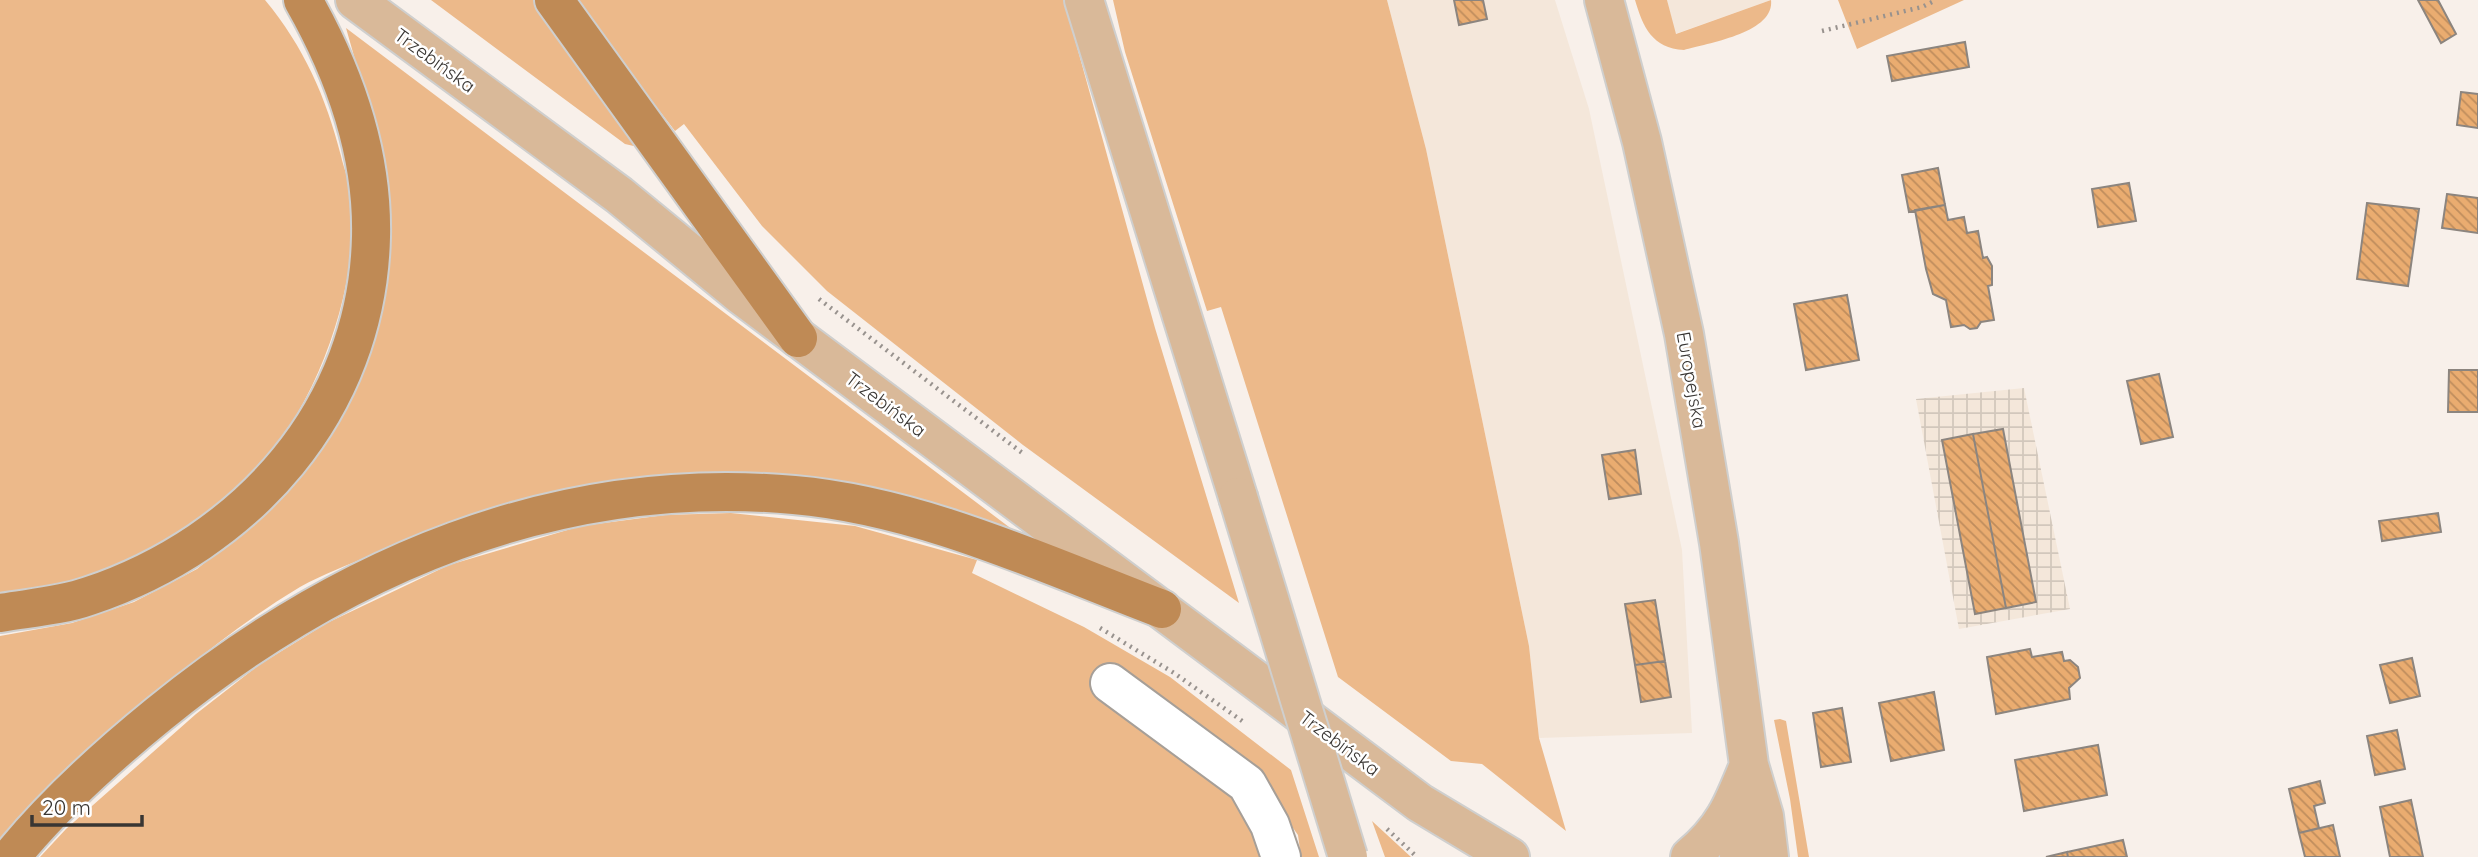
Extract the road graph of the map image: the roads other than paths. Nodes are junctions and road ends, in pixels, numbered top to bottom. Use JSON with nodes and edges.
{"nodes":[{"id":1,"x":303,"y":0,"type":"edge"},
{"id":2,"x":355,"y":0,"type":"edge"},
{"id":3,"x":554,"y":0,"type":"edge"},
{"id":4,"x":1084,"y":0,"type":"edge"},
{"id":5,"x":1604,"y":0,"type":"edge"},
{"id":6,"x":798,"y":338,"type":"junction"},
{"id":7,"x":1162,"y":609,"type":"junction"},
{"id":8,"x":0,"y":612,"type":"edge"},
{"id":9,"x":1110,"y":683,"type":"dead end"},
{"id":10,"x":1749,"y":765,"type":"junction"},
{"id":11,"x":1499,"y":854,"type":"edge"},
{"id":12,"x":11,"y":857,"type":"edge"},
{"id":13,"x":1281,"y":857,"type":"edge"},
{"id":14,"x":1349,"y":857,"type":"edge"},
{"id":15,"x":1690,"y":857,"type":"edge"},
{"id":16,"x":1739,"y":857,"type":"edge"},
{"id":17,"x":1769,"y":857,"type":"edge"}],
"edges":[{"from":1,"to":8,"type":"highway"},
{"from":2,"to":6,"type":"main road","name":"Trzebińska"},
{"from":3,"to":6,"type":"highway"},
{"from":4,"to":14,"type":"main road","bridge":true},
{"from":5,"to":10,"type":"main road","name":"Europejska"},
{"from":6,"to":7,"type":"main road","name":"Trzebińska"},
{"from":7,"to":11,"type":"main road","name":"Trzebińska"},
{"from":7,"to":12,"type":"highway"},
{"from":9,"to":13,"type":"lane"},
{"from":10,"to":15,"type":"main road"},
{"from":10,"to":16,"type":"main road","name":"Europejska"},
{"from":10,"to":17,"type":"main road","name":"Europejska"}]}
